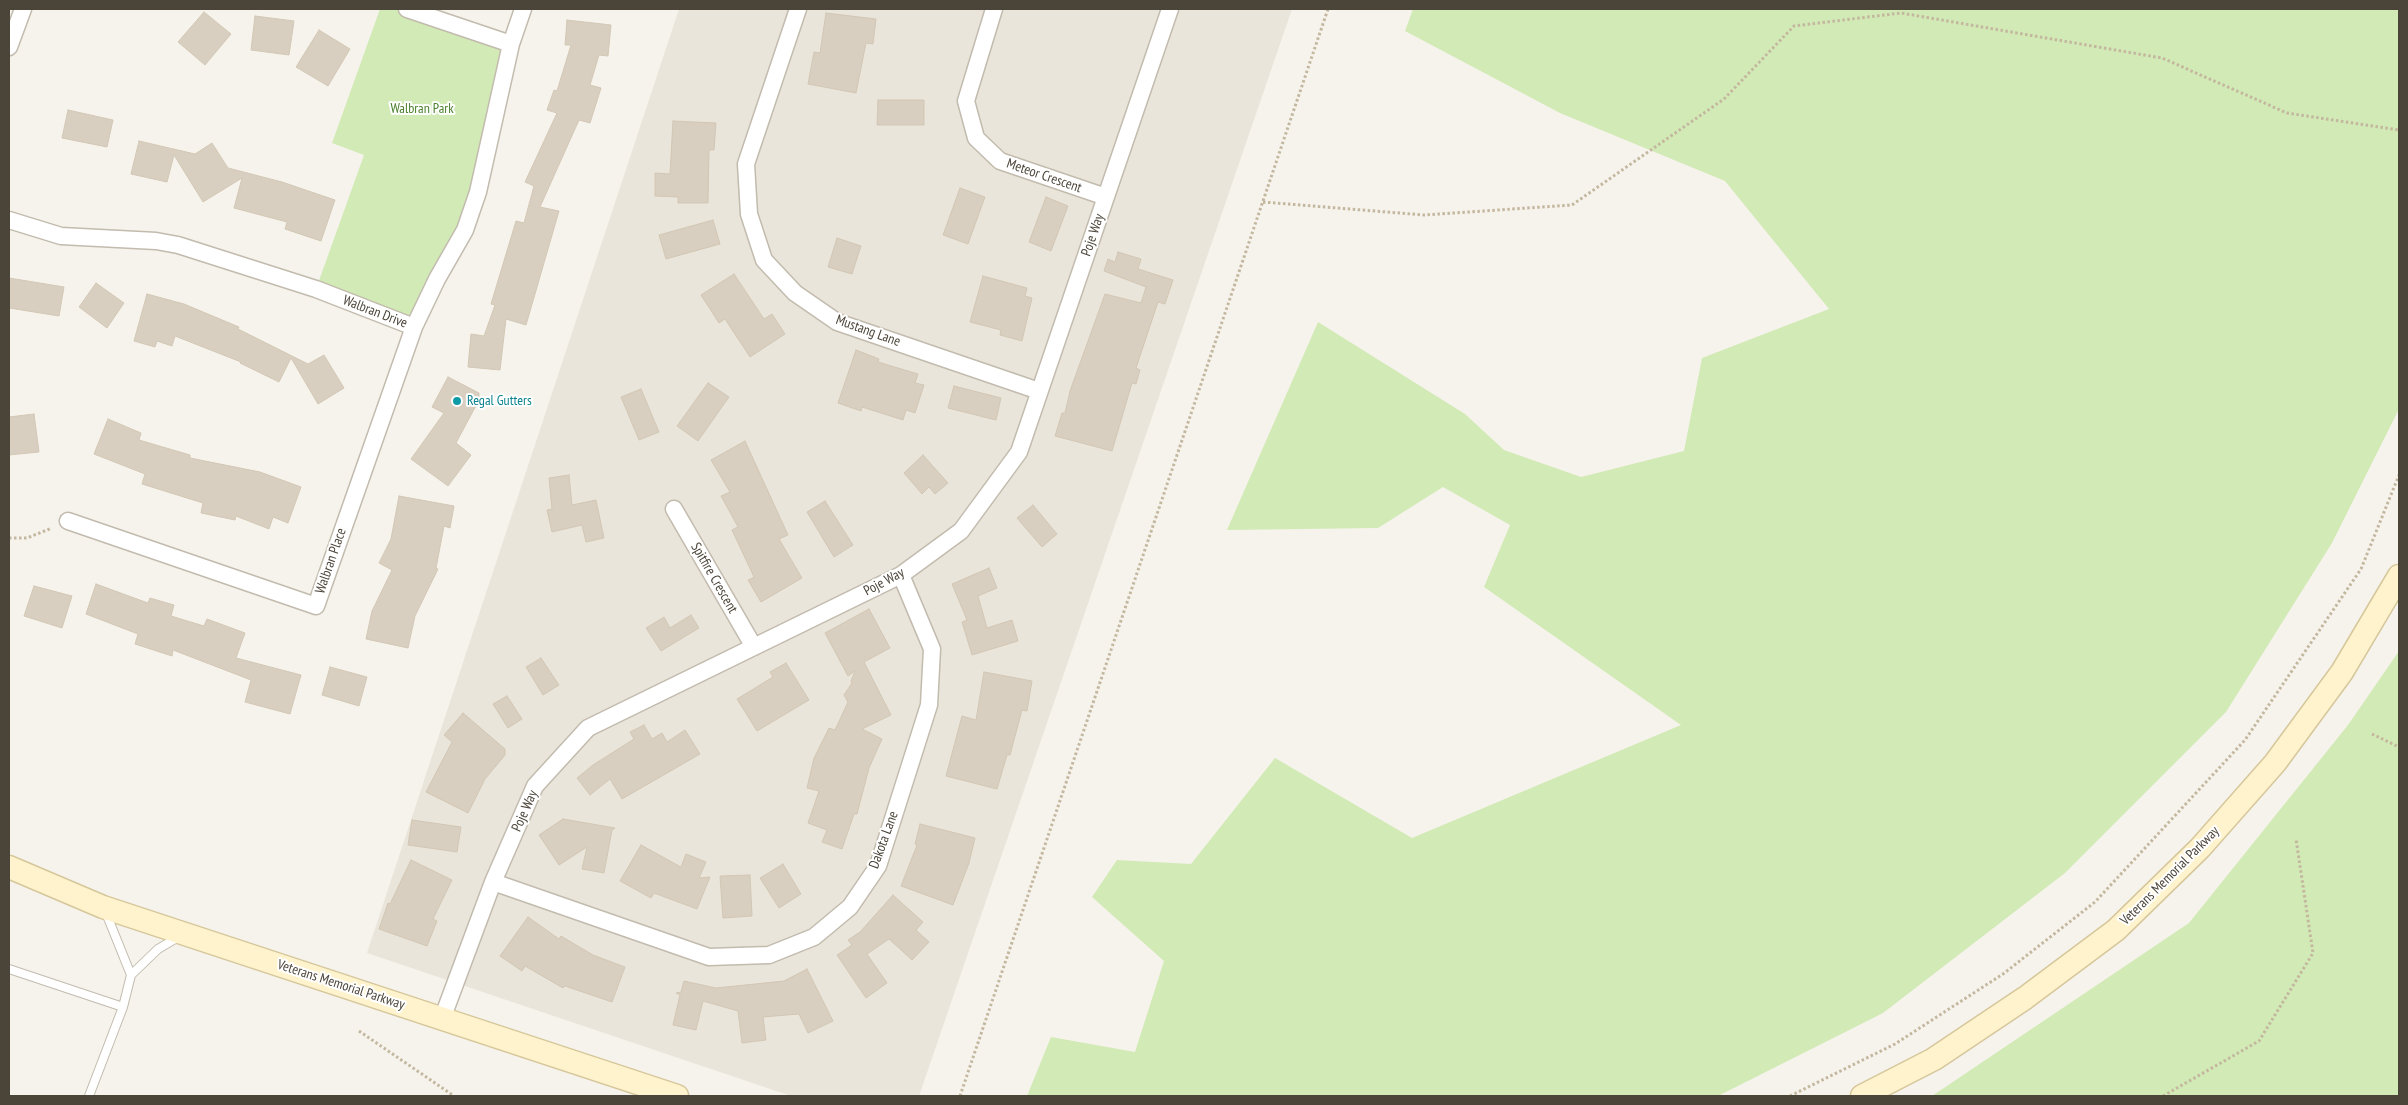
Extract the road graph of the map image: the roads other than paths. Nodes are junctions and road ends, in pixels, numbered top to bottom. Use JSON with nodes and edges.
{"nodes":[{"id":1,"x":23,"y":9,"type":"edge"},
{"id":2,"x":407,"y":9,"type":"edge"},
{"id":3,"x":523,"y":9,"type":"edge"},
{"id":4,"x":798,"y":9,"type":"edge"},
{"id":5,"x":994,"y":9,"type":"edge"},
{"id":6,"x":1170,"y":9,"type":"edge"},
{"id":7,"x":511,"y":44,"type":"junction"},
{"id":8,"x":9,"y":46,"type":"edge"},
{"id":9,"x":1106,"y":197,"type":"junction"},
{"id":10,"x":9,"y":220,"type":"edge"},
{"id":11,"x":414,"y":327,"type":"junction"},
{"id":12,"x":1039,"y":391,"type":"junction"},
{"id":13,"x":674,"y":509,"type":"dead end"},
{"id":14,"x":68,"y":521,"type":"road end"},
{"id":15,"x":900,"y":575,"type":"junction"},
{"id":16,"x":2399,"y":576,"type":"edge"},
{"id":17,"x":754,"y":647,"type":"junction"},
{"id":18,"x":9,"y":866,"type":"edge"},
{"id":19,"x":494,"y":882,"type":"junction"},
{"id":20,"x":103,"y":906,"type":"junction"},
{"id":21,"x":184,"y":933,"type":"junction"},
{"id":22,"x":9,"y":969,"type":"edge"},
{"id":23,"x":131,"y":975,"type":"junction"},
{"id":24,"x":123,"y":1008,"type":"junction"},
{"id":25,"x":442,"y":1019,"type":"junction"},
{"id":26,"x":88,"y":1096,"type":"edge"},
{"id":27,"x":677,"y":1096,"type":"edge"},
{"id":28,"x":1862,"y":1096,"type":"edge"}],
"edges":[{"from":1,"to":8,"type":"street"},
{"from":2,"to":7,"type":"street"},
{"from":3,"to":7,"type":"street","name":"Walbran Drive"},
{"from":4,"to":12,"type":"street","name":"Mustang Lane"},
{"from":5,"to":9,"type":"street","name":"Meteor Crescent"},
{"from":6,"to":9,"type":"street","name":"Poje Way"},
{"from":7,"to":11,"type":"street","name":"Walbran Drive"},
{"from":9,"to":12,"type":"street","name":"Poje Way"},
{"from":10,"to":11,"type":"street","name":"Walbran Drive"},
{"from":11,"to":14,"type":"street","name":"Walbran Place"},
{"from":12,"to":15,"type":"street","name":"Poje Way"},
{"from":13,"to":17,"type":"street","name":"Spitfire Crescent"},
{"from":15,"to":17,"type":"street","name":"Poje Way"},
{"from":15,"to":19,"type":"street","name":"Dakota Lane"},
{"from":16,"to":28,"type":"main road","name":"Veterans Memorial Parkway"},
{"from":17,"to":19,"type":"street","name":"Poje Way"},
{"from":18,"to":20,"type":"main road","name":"Veterans Memorial Parkway"},
{"from":19,"to":25,"type":"street","name":"Poje Way"},
{"from":20,"to":21,"type":"main road","name":"Veterans Memorial Parkway"},
{"from":20,"to":23,"type":"lane"},
{"from":21,"to":23,"type":"lane"},
{"from":21,"to":25,"type":"main road","name":"Veterans Memorial Parkway"},
{"from":22,"to":24,"type":"lane"},
{"from":23,"to":24,"type":"lane"},
{"from":24,"to":26,"type":"lane"},
{"from":25,"to":27,"type":"main road","name":"Veterans Memorial Parkway"}]}
